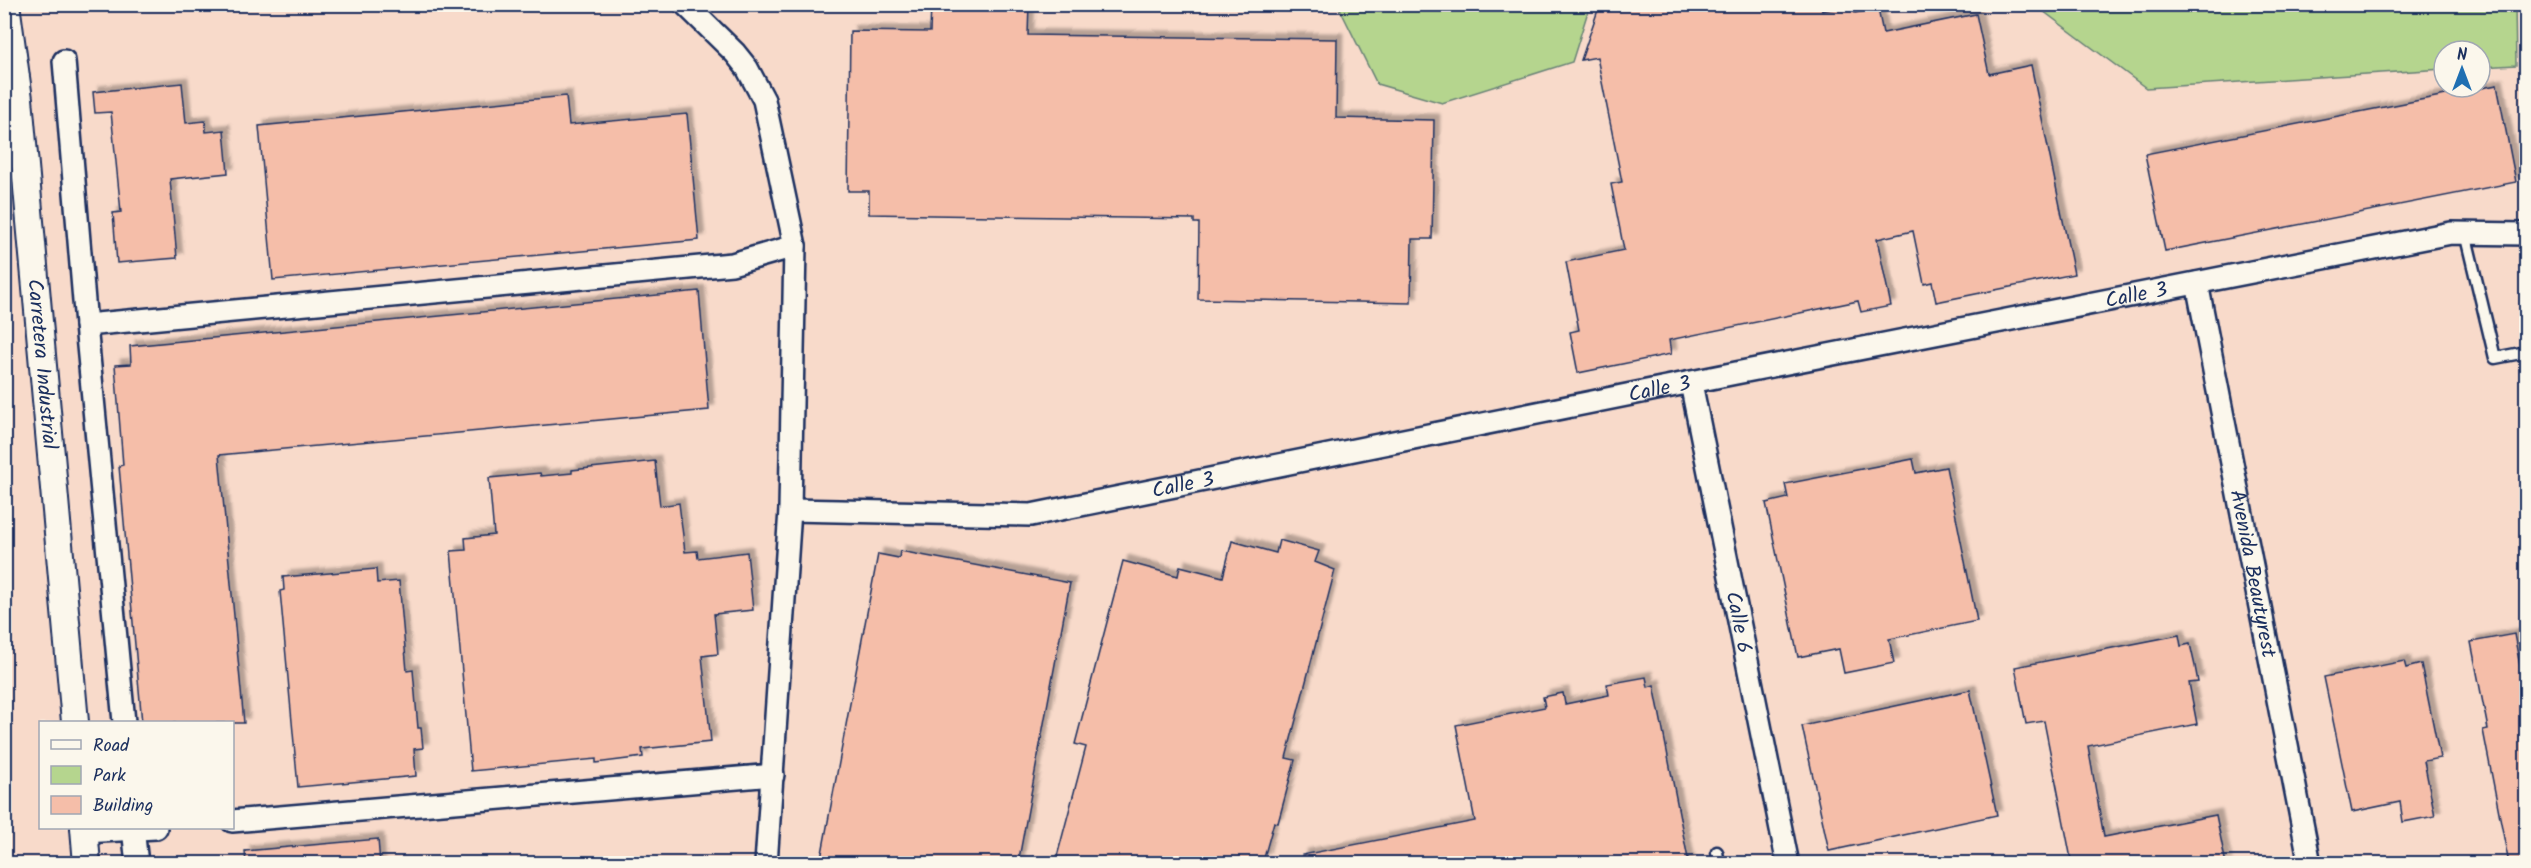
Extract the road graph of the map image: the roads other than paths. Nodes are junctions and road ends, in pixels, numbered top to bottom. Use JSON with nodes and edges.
{"nodes":[{"id":1,"x":6,"y":4,"type":"edge"},
{"id":2,"x":685,"y":4,"type":"edge"},
{"id":3,"x":64,"y":61,"type":"dead end"},
{"id":4,"x":2465,"y":233,"type":"junction"},
{"id":5,"x":2526,"y":234,"type":"edge"},
{"id":6,"x":795,"y":246,"type":"junction"},
{"id":7,"x":2197,"y":283,"type":"junction"},
{"id":8,"x":86,"y":325,"type":"junction"},
{"id":9,"x":2526,"y":352,"type":"edge"},
{"id":10,"x":1691,"y":383,"type":"junction"},
{"id":11,"x":790,"y":510,"type":"junction"},
{"id":12,"x":75,"y":721,"type":"edge"},
{"id":13,"x":124,"y":721,"type":"edge"},
{"id":14,"x":773,"y":775,"type":"junction"},
{"id":15,"x":234,"y":821,"type":"edge"},
{"id":16,"x":134,"y":829,"type":"edge"},
{"id":17,"x":84,"y":830,"type":"edge"},
{"id":18,"x":87,"y":864,"type":"edge"},
{"id":19,"x":137,"y":864,"type":"edge"},
{"id":20,"x":766,"y":864,"type":"edge"},
{"id":21,"x":1788,"y":864,"type":"edge"},
{"id":22,"x":2310,"y":864,"type":"edge"}],
"edges":[{"from":1,"to":12,"type":"street","name":"Carretera Industrial"},
{"from":2,"to":6,"type":"street"},
{"from":3,"to":8,"type":"street"},
{"from":4,"to":5,"type":"street","name":"Calle 3"},
{"from":4,"to":7,"type":"street","name":"Calle 3"},
{"from":4,"to":9,"type":"lane"},
{"from":6,"to":8,"type":"street"},
{"from":6,"to":11,"type":"street"},
{"from":7,"to":10,"type":"street","name":"Calle 3"},
{"from":7,"to":22,"type":"street","name":"Avenida Beautyrest"},
{"from":8,"to":13,"type":"street"},
{"from":10,"to":11,"type":"street","name":"Calle 3"},
{"from":10,"to":21,"type":"street","name":"Calle 6"},
{"from":11,"to":14,"type":"street"},
{"from":14,"to":15,"type":"street"},
{"from":14,"to":20,"type":"street"},
{"from":16,"to":17,"type":"street"},
{"from":16,"to":19,"type":"street"},
{"from":17,"to":18,"type":"street"}]}
